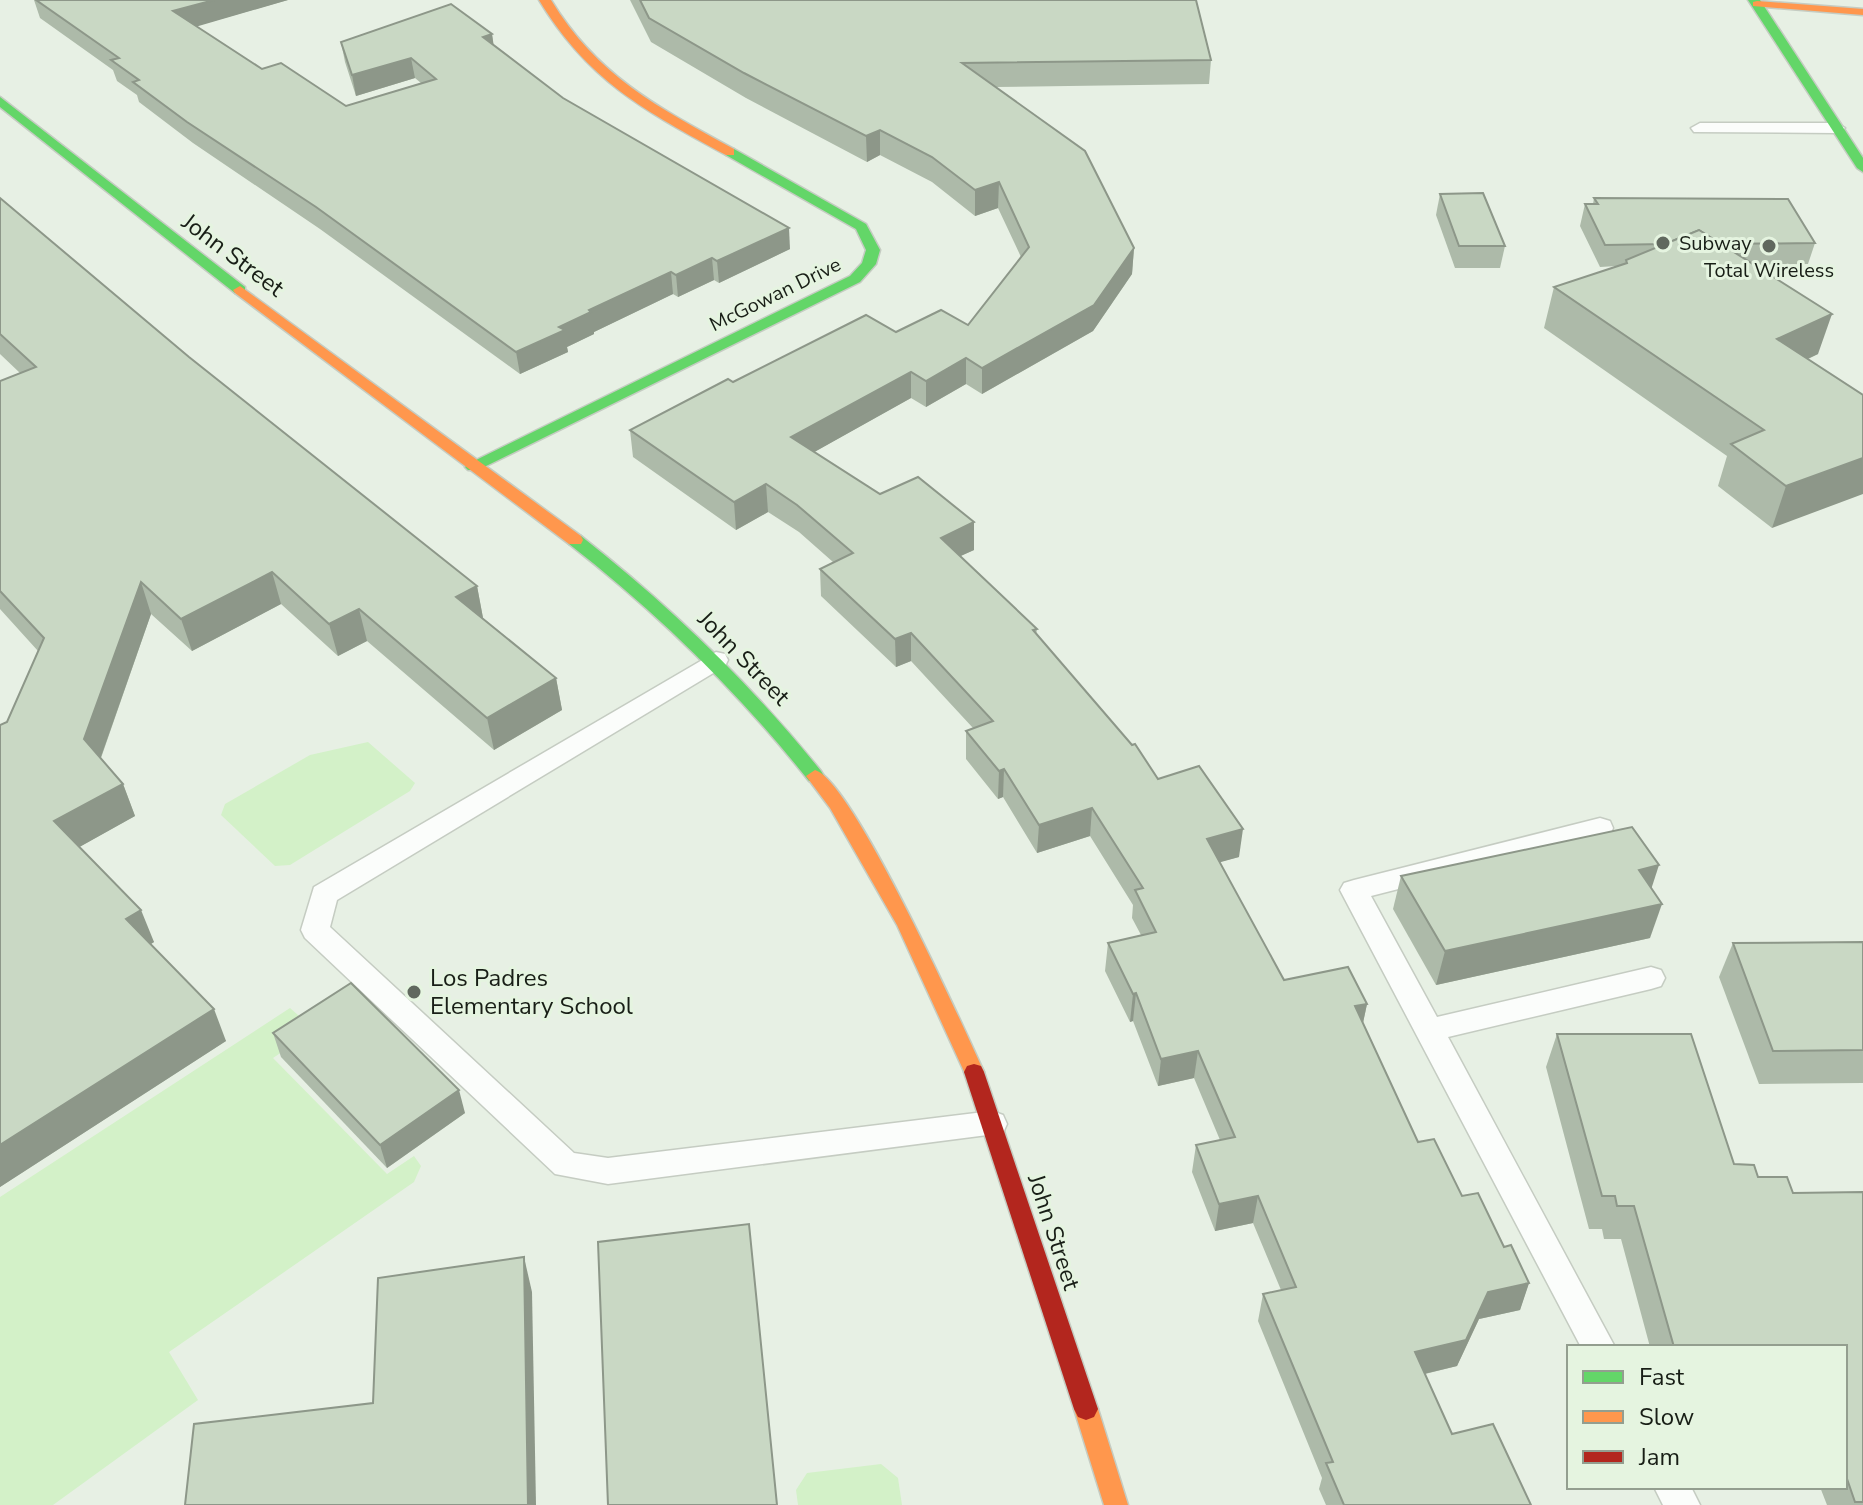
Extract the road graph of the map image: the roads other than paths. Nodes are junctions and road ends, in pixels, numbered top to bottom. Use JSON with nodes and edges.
{"nodes":[{"id":1,"x":545,"y":0,"type":"edge"},
{"id":2,"x":1755,"y":2,"type":"edge"},
{"id":3,"x":1863,"y":12,"type":"edge"},
{"id":4,"x":0,"y":101,"type":"edge"},
{"id":5,"x":1700,"y":128,"type":"dead end"},
{"id":6,"x":1836,"y":128,"type":"junction"},
{"id":7,"x":1863,"y":168,"type":"edge"},
{"id":8,"x":473,"y":467,"type":"junction"},
{"id":9,"x":716,"y":660,"type":"junction"},
{"id":10,"x":1600,"y":828,"type":"dead end"},
{"id":11,"x":1651,"y":978,"type":"dead end"},
{"id":12,"x":1429,"y":1030,"type":"junction"},
{"id":13,"x":992,"y":1124,"type":"junction"},
{"id":14,"x":1597,"y":1345,"type":"edge"},
{"id":15,"x":1116,"y":1505,"type":"edge"}],
"edges":[{"from":1,"to":8,"type":"main road","name":"McGowan Drive"},
{"from":2,"to":3,"type":"main road"},
{"from":2,"to":6,"type":"main road"},
{"from":4,"to":8,"type":"main road","name":"John Street"},
{"from":5,"to":6,"type":"lane"},
{"from":6,"to":7,"type":"main road"},
{"from":8,"to":9,"type":"main road","name":"John Street"},
{"from":9,"to":13,"type":"main road","name":"John Street"},
{"from":9,"to":13,"type":"lane"},
{"from":10,"to":12,"type":"lane"},
{"from":11,"to":12,"type":"lane"},
{"from":12,"to":14,"type":"lane"},
{"from":13,"to":15,"type":"main road","name":"John Street"}]}
